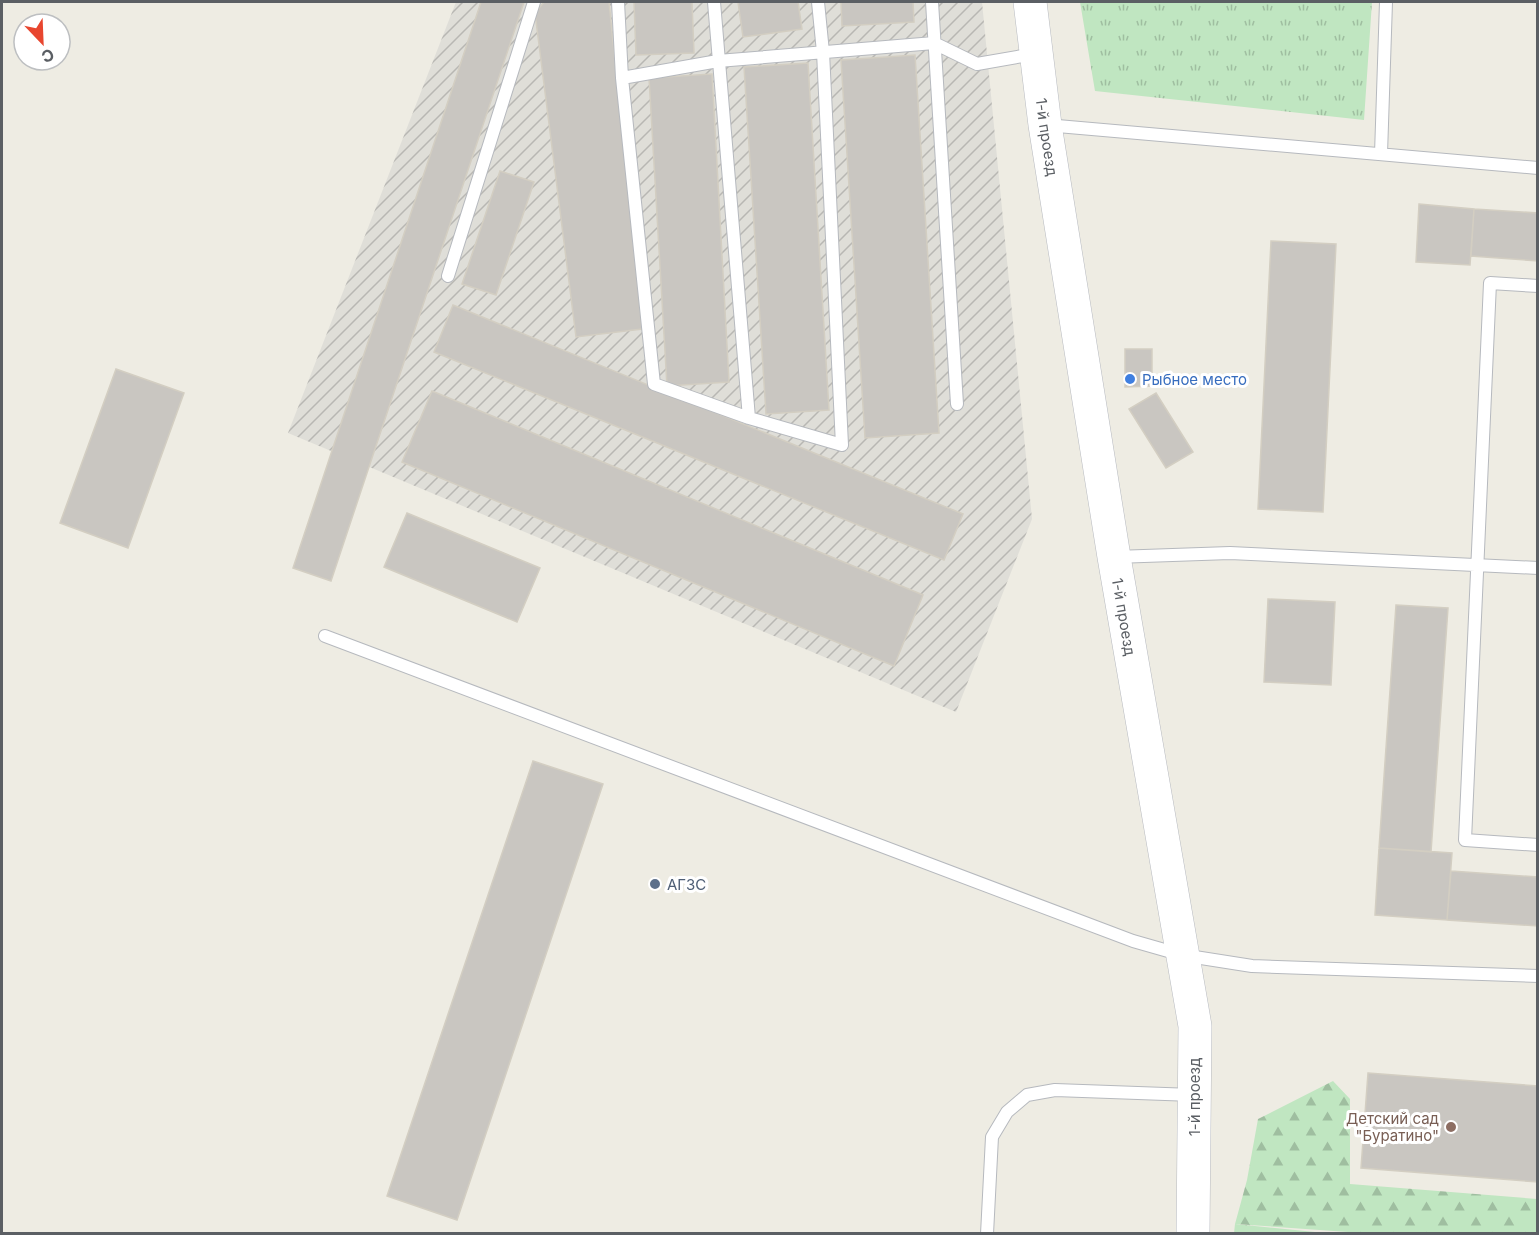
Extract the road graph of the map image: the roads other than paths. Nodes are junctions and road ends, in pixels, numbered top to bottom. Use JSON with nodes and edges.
{"nodes":[{"id":1,"x":534,"y":2,"type":"edge"},
{"id":2,"x":618,"y":2,"type":"edge"},
{"id":3,"x":714,"y":2,"type":"edge"},
{"id":4,"x":818,"y":2,"type":"edge"},
{"id":5,"x":932,"y":2,"type":"edge"},
{"id":6,"x":1030,"y":2,"type":"edge"},
{"id":7,"x":1386,"y":2,"type":"edge"},
{"id":8,"x":934,"y":42,"type":"junction"},
{"id":9,"x":822,"y":52,"type":"junction"},
{"id":10,"x":1036,"y":54,"type":"junction"},
{"id":11,"x":718,"y":61,"type":"junction"},
{"id":12,"x":622,"y":78,"type":"junction"},
{"id":13,"x":1045,"y":125,"type":"junction"},
{"id":14,"x":1381,"y":154,"type":"junction"},
{"id":15,"x":1538,"y":168,"type":"edge"},
{"id":16,"x":448,"y":276,"type":"dead end"},
{"id":17,"x":1538,"y":286,"type":"edge"},
{"id":18,"x":957,"y":404,"type":"dead end"},
{"id":19,"x":749,"y":418,"type":"junction"},
{"id":20,"x":1113,"y":557,"type":"junction"},
{"id":21,"x":1476,"y":565,"type":"junction"},
{"id":22,"x":1538,"y":568,"type":"edge"},
{"id":23,"x":325,"y":636,"type":"dead end"},
{"id":24,"x":1538,"y":845,"type":"edge"},
{"id":25,"x":1182,"y":955,"type":"junction"},
{"id":26,"x":1538,"y":976,"type":"edge"},
{"id":27,"x":1194,"y":1095,"type":"junction"},
{"id":28,"x":987,"y":1233,"type":"edge"},
{"id":29,"x":1194,"y":1233,"type":"edge"}],
"edges":[{"from":1,"to":16,"type":"lane"},
{"from":2,"to":12,"type":"lane"},
{"from":3,"to":11,"type":"lane"},
{"from":4,"to":9,"type":"lane"},
{"from":5,"to":8,"type":"lane"},
{"from":6,"to":10,"type":"street","name":"1-й проезд"},
{"from":7,"to":14,"type":"lane"},
{"from":8,"to":9,"type":"lane"},
{"from":8,"to":10,"type":"lane"},
{"from":8,"to":18,"type":"lane"},
{"from":9,"to":11,"type":"lane"},
{"from":9,"to":19,"type":"lane"},
{"from":10,"to":13,"type":"street","name":"1-й проезд"},
{"from":11,"to":12,"type":"lane"},
{"from":11,"to":19,"type":"lane"},
{"from":12,"to":19,"type":"lane"},
{"from":13,"to":14,"type":"lane"},
{"from":13,"to":20,"type":"street","name":"1-й проезд"},
{"from":14,"to":15,"type":"lane"},
{"from":17,"to":21,"type":"lane"},
{"from":20,"to":21,"type":"lane"},
{"from":20,"to":25,"type":"street","name":"1-й проезд"},
{"from":21,"to":22,"type":"lane"},
{"from":21,"to":24,"type":"lane"},
{"from":23,"to":25,"type":"lane"},
{"from":25,"to":26,"type":"lane"},
{"from":25,"to":27,"type":"street","name":"1-й проезд"},
{"from":27,"to":28,"type":"lane"},
{"from":27,"to":29,"type":"street","name":"1-й проезд"}]}
